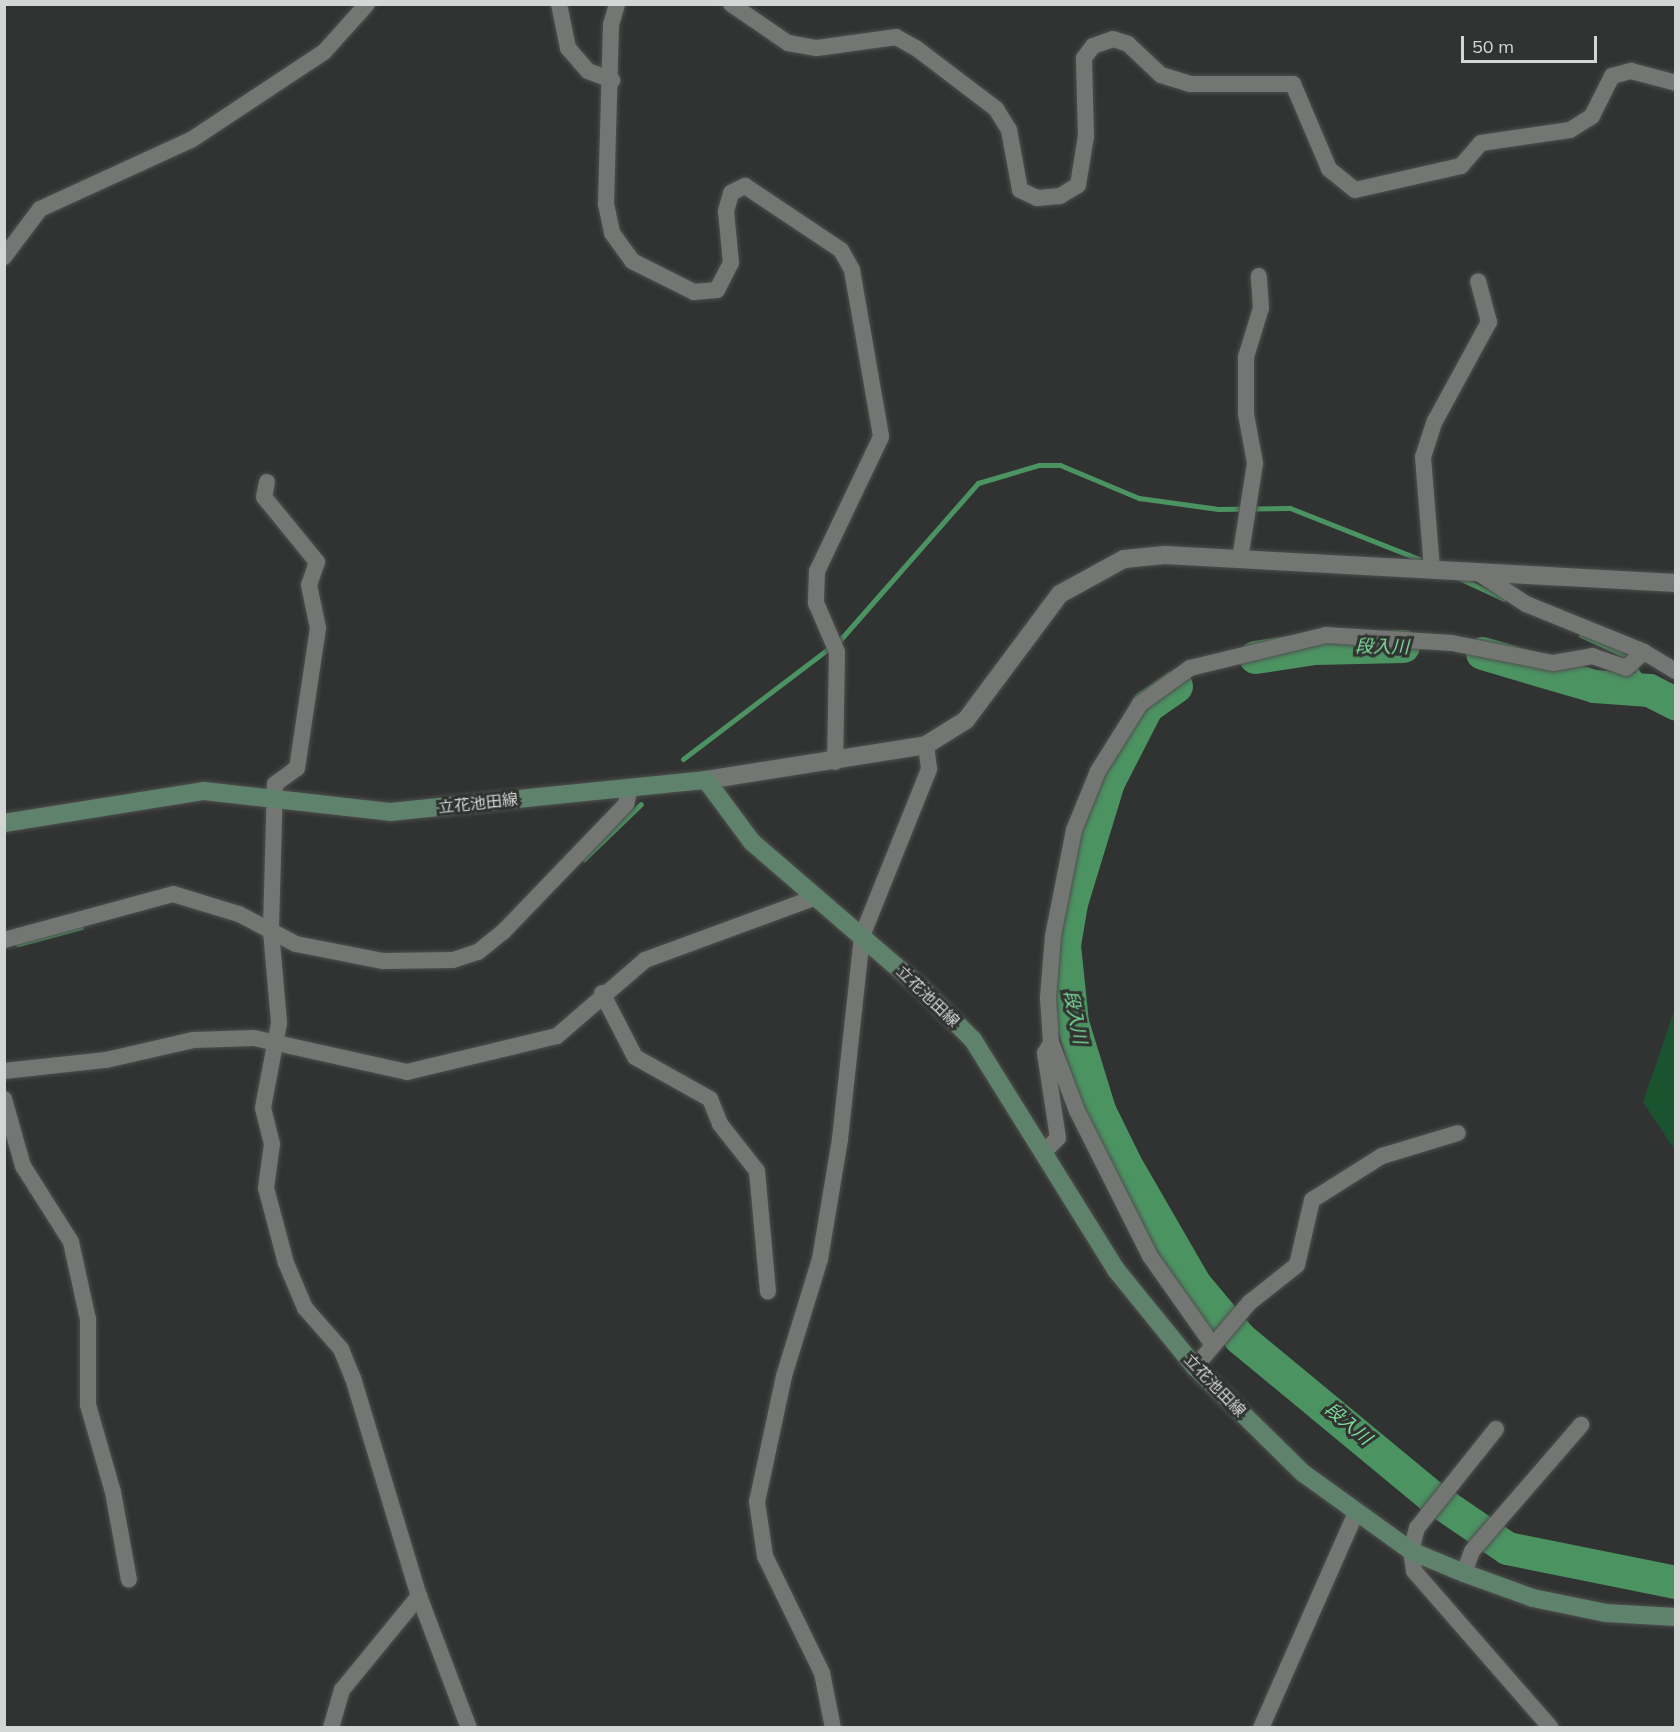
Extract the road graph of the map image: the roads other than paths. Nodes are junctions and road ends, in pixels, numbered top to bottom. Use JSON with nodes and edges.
{"nodes":[{"id":1,"x":367,"y":4,"type":"edge"},
{"id":2,"x":559,"y":4,"type":"edge"},
{"id":3,"x":617,"y":4,"type":"edge"},
{"id":4,"x":731,"y":4,"type":"edge"},
{"id":5,"x":612,"y":80,"type":"junction"},
{"id":6,"x":1676,"y":83,"type":"edge"},
{"id":7,"x":4,"y":257,"type":"edge"},
{"id":8,"x":1259,"y":276,"type":"dead end"},
{"id":9,"x":1478,"y":281,"type":"dead end"},
{"id":10,"x":267,"y":482,"type":"dead end"},
{"id":11,"x":1240,"y":559,"type":"junction"},
{"id":12,"x":1432,"y":569,"type":"junction"},
{"id":13,"x":1477,"y":572,"type":"junction"},
{"id":14,"x":1676,"y":583,"type":"edge"},
{"id":15,"x":1644,"y":652,"type":"junction"},
{"id":16,"x":1676,"y":672,"type":"edge"},
{"id":17,"x":926,"y":746,"type":"junction"},
{"id":18,"x":836,"y":762,"type":"junction"},
{"id":19,"x":706,"y":780,"type":"junction"},
{"id":20,"x":630,"y":788,"type":"junction"},
{"id":21,"x":274,"y":799,"type":"junction"},
{"id":22,"x":4,"y":823,"type":"edge"},
{"id":23,"x":816,"y":897,"type":"junction"},
{"id":24,"x":271,"y":931,"type":"junction"},
{"id":25,"x":862,"y":936,"type":"junction"},
{"id":26,"x":4,"y":940,"type":"edge"},
{"id":27,"x":603,"y":993,"type":"junction"},
{"id":28,"x":1051,"y":1042,"type":"junction"},
{"id":29,"x":276,"y":1043,"type":"junction"},
{"id":30,"x":4,"y":1071,"type":"edge"},
{"id":31,"x":4,"y":1099,"type":"edge"},
{"id":32,"x":1458,"y":1133,"type":"dead end"},
{"id":33,"x":1042,"y":1153,"type":"junction"},
{"id":34,"x":768,"y":1291,"type":"dead end"},
{"id":35,"x":1212,"y":1344,"type":"junction"},
{"id":36,"x":1195,"y":1367,"type":"junction"},
{"id":37,"x":1581,"y":1425,"type":"dead end"},
{"id":38,"x":1496,"y":1429,"type":"dead end"},
{"id":39,"x":1355,"y":1515,"type":"junction"},
{"id":40,"x":1411,"y":1551,"type":"junction"},
{"id":41,"x":1464,"y":1573,"type":"junction"},
{"id":42,"x":129,"y":1580,"type":"dead end"},
{"id":43,"x":419,"y":1596,"type":"junction"},
{"id":44,"x":1676,"y":1617,"type":"edge"},
{"id":45,"x":331,"y":1728,"type":"edge"},
{"id":46,"x":469,"y":1728,"type":"edge"},
{"id":47,"x":833,"y":1728,"type":"edge"},
{"id":48,"x":1261,"y":1728,"type":"edge"},
{"id":49,"x":1551,"y":1728,"type":"edge"}],
"edges":[{"from":1,"to":7,"type":"street"},
{"from":2,"to":5,"type":"street"},
{"from":3,"to":5,"type":"street"},
{"from":4,"to":6,"type":"street"},
{"from":5,"to":18,"type":"street"},
{"from":8,"to":11,"type":"street"},
{"from":9,"to":12,"type":"street"},
{"from":10,"to":21,"type":"street"},
{"from":11,"to":12,"type":"street"},
{"from":11,"to":17,"type":"street"},
{"from":12,"to":13,"type":"street"},
{"from":13,"to":14,"type":"street"},
{"from":13,"to":15,"type":"street"},
{"from":15,"to":16,"type":"street"},
{"from":15,"to":28,"type":"street"},
{"from":17,"to":18,"type":"street"},
{"from":17,"to":25,"type":"street"},
{"from":18,"to":19,"type":"street"},
{"from":19,"to":20,"type":"main road","name":"立花池田線"},
{"from":19,"to":23,"type":"main road","name":"立花池田線"},
{"from":20,"to":21,"type":"main road","name":"立花池田線"},
{"from":20,"to":24,"type":"street"},
{"from":21,"to":22,"type":"main road","name":"立花池田線"},
{"from":21,"to":24,"type":"street"},
{"from":23,"to":25,"type":"main road","name":"立花池田線"},
{"from":23,"to":27,"type":"street"},
{"from":24,"to":26,"type":"street"},
{"from":24,"to":29,"type":"street"},
{"from":25,"to":33,"type":"main road","name":"立花池田線"},
{"from":25,"to":47,"type":"street"},
{"from":27,"to":29,"type":"street"},
{"from":27,"to":34,"type":"street"},
{"from":28,"to":33,"type":"street"},
{"from":28,"to":35,"type":"street"},
{"from":29,"to":30,"type":"street"},
{"from":29,"to":43,"type":"street"},
{"from":31,"to":42,"type":"street"},
{"from":32,"to":35,"type":"street"},
{"from":33,"to":36,"type":"main road","name":"立花池田線"},
{"from":35,"to":36,"type":"street"},
{"from":36,"to":39,"type":"main road","name":"立花池田線"},
{"from":37,"to":41,"type":"street"},
{"from":38,"to":40,"type":"street"},
{"from":39,"to":40,"type":"main road","name":"立花池田線"},
{"from":39,"to":48,"type":"street"},
{"from":40,"to":41,"type":"main road","name":"立花池田線"},
{"from":40,"to":49,"type":"street"},
{"from":41,"to":44,"type":"main road","name":"立花池田線"},
{"from":43,"to":45,"type":"street"},
{"from":43,"to":46,"type":"street"}]}
